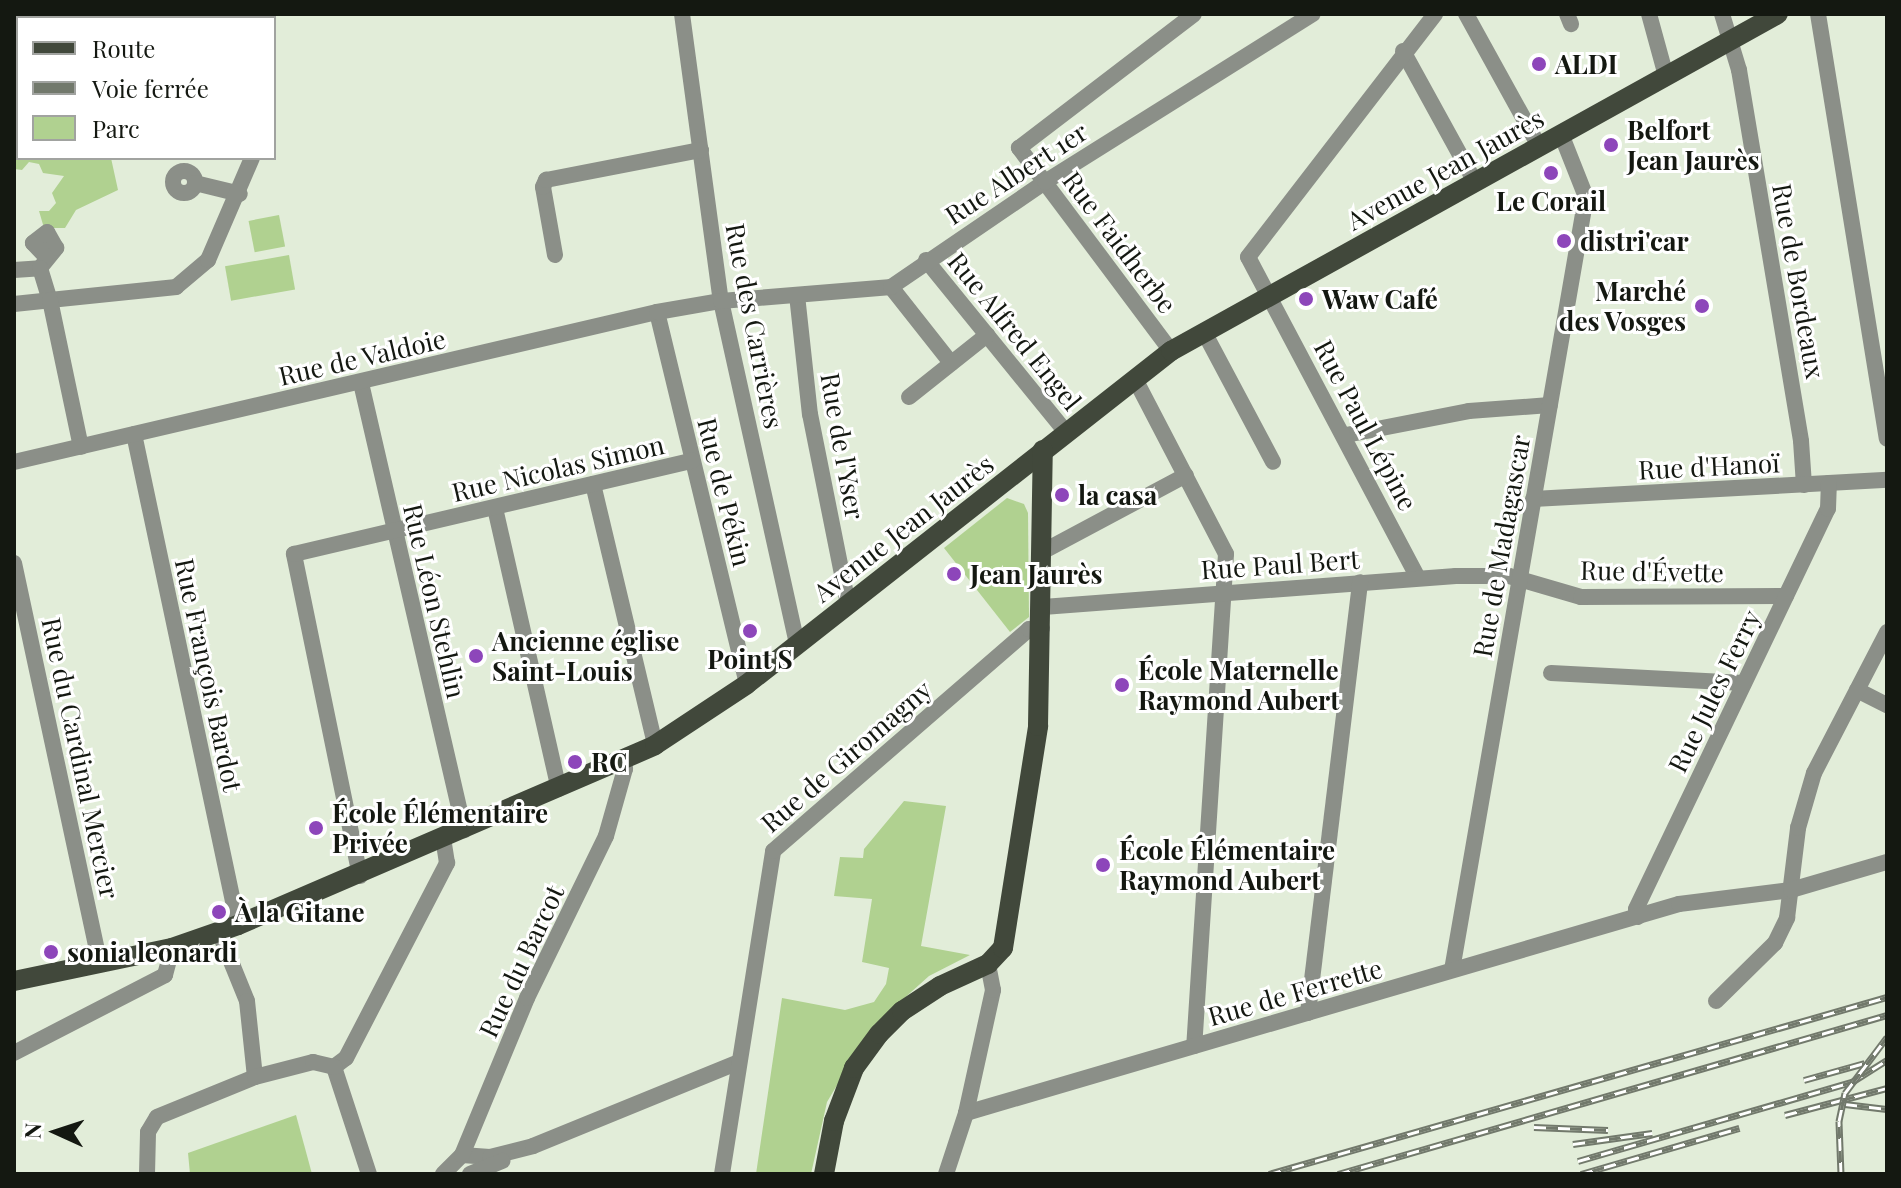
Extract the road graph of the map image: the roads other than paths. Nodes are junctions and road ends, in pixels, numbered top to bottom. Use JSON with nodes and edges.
{"nodes":[{"id":1,"x":682,"y":14,"type":"edge"},
{"id":2,"x":1194,"y":14,"type":"edge"},
{"id":3,"x":1313,"y":14,"type":"edge"},
{"id":4,"x":1435,"y":14,"type":"edge"},
{"id":5,"x":1466,"y":14,"type":"edge"},
{"id":6,"x":1649,"y":14,"type":"edge"},
{"id":7,"x":1722,"y":14,"type":"edge"},
{"id":8,"x":1778,"y":14,"type":"edge"},
{"id":9,"x":1818,"y":14,"type":"edge"},
{"id":10,"x":1728,"y":40,"type":"junction"},
{"id":11,"x":1403,"y":51,"type":"junction"},
{"id":12,"x":1666,"y":76,"type":"junction"},
{"id":13,"x":1561,"y":134,"type":"junction"},
{"id":14,"x":1539,"y":146,"type":"junction"},
{"id":15,"x":701,"y":150,"type":"junction"},
{"id":16,"x":251,"y":160,"type":"edge"},
{"id":17,"x":1045,"y":182,"type":"junction"},
{"id":18,"x":1475,"y":182,"type":"junction"},
{"id":19,"x":195,"y":183,"type":"dead end"},
{"id":20,"x":240,"y":194,"type":"junction"},
{"id":21,"x":555,"y":255,"type":"dead end"},
{"id":22,"x":926,"y":260,"type":"junction"},
{"id":23,"x":14,"y":270,"type":"edge"},
{"id":24,"x":891,"y":287,"type":"junction"},
{"id":25,"x":797,"y":295,"type":"junction"},
{"id":26,"x":1269,"y":296,"type":"junction"},
{"id":27,"x":50,"y":300,"type":"junction"},
{"id":28,"x":721,"y":301,"type":"junction"},
{"id":29,"x":14,"y":304,"type":"edge"},
{"id":30,"x":657,"y":312,"type":"junction"},
{"id":31,"x":1204,"y":332,"type":"junction"},
{"id":32,"x":987,"y":335,"type":"junction"},
{"id":33,"x":1171,"y":351,"type":"junction"},
{"id":34,"x":951,"y":363,"type":"junction"},
{"id":35,"x":1135,"y":379,"type":"junction"},
{"id":36,"x":361,"y":383,"type":"junction"},
{"id":37,"x":909,"y":397,"type":"dead end"},
{"id":38,"x":1550,"y":405,"type":"junction"},
{"id":39,"x":1066,"y":432,"type":"junction"},
{"id":40,"x":134,"y":434,"type":"junction"},
{"id":41,"x":1346,"y":435,"type":"junction"},
{"id":42,"x":1887,"y":438,"type":"edge"},
{"id":43,"x":81,"y":447,"type":"junction"},
{"id":44,"x":1043,"y":450,"type":"junction"},
{"id":45,"x":692,"y":461,"type":"junction"},
{"id":46,"x":14,"y":462,"type":"edge"},
{"id":47,"x":1273,"y":462,"type":"dead end"},
{"id":48,"x":1186,"y":475,"type":"junction"},
{"id":49,"x":1887,"y":480,"type":"edge"},
{"id":50,"x":1829,"y":483,"type":"junction"},
{"id":51,"x":593,"y":484,"type":"junction"},
{"id":52,"x":1804,"y":485,"type":"junction"},
{"id":53,"x":1533,"y":499,"type":"junction"},
{"id":54,"x":495,"y":508,"type":"junction"},
{"id":55,"x":394,"y":530,"type":"junction"},
{"id":56,"x":1042,"y":552,"type":"junction"},
{"id":57,"x":14,"y":563,"type":"edge"},
{"id":58,"x":1418,"y":578,"type":"junction"},
{"id":59,"x":1520,"y":580,"type":"junction"},
{"id":60,"x":1360,"y":582,"type":"junction"},
{"id":61,"x":1225,"y":591,"type":"junction"},
{"id":62,"x":1786,"y":596,"type":"junction"},
{"id":63,"x":848,"y":605,"type":"junction"},
{"id":64,"x":1043,"y":607,"type":"junction"},
{"id":65,"x":1042,"y":628,"type":"junction"},
{"id":66,"x":1887,"y":632,"type":"edge"},
{"id":67,"x":797,"y":644,"type":"junction"},
{"id":68,"x":1551,"y":673,"type":"dead end"},
{"id":69,"x":1744,"y":683,"type":"junction"},
{"id":70,"x":747,"y":684,"type":"junction"},
{"id":71,"x":1857,"y":690,"type":"junction"},
{"id":72,"x":1887,"y":705,"type":"edge"},
{"id":73,"x":655,"y":745,"type":"junction"},
{"id":74,"x":622,"y":762,"type":"junction"},
{"id":75,"x":559,"y":789,"type":"junction"},
{"id":76,"x":464,"y":830,"type":"junction"},
{"id":77,"x":443,"y":839,"type":"junction"},
{"id":78,"x":1887,"y":862,"type":"edge"},
{"id":79,"x":360,"y":876,"type":"junction"},
{"id":80,"x":1791,"y":890,"type":"junction"},
{"id":81,"x":1638,"y":917,"type":"junction"},
{"id":82,"x":228,"y":928,"type":"junction"},
{"id":83,"x":172,"y":948,"type":"junction"},
{"id":84,"x":100,"y":963,"type":"junction"},
{"id":85,"x":988,"y":964,"type":"junction"},
{"id":86,"x":1452,"y":970,"type":"junction"},
{"id":87,"x":14,"y":981,"type":"edge"},
{"id":88,"x":1716,"y":1001,"type":"dead end"},
{"id":89,"x":1308,"y":1013,"type":"junction"},
{"id":90,"x":1194,"y":1046,"type":"junction"},
{"id":91,"x":14,"y":1053,"type":"edge"},
{"id":92,"x":739,"y":1062,"type":"junction"},
{"id":93,"x":334,"y":1067,"type":"junction"},
{"id":94,"x":255,"y":1077,"type":"junction"},
{"id":95,"x":966,"y":1113,"type":"junction"},
{"id":96,"x":533,"y":1146,"type":"junction"},
{"id":97,"x":462,"y":1155,"type":"junction"},
{"id":98,"x":147,"y":1174,"type":"edge"},
{"id":99,"x":369,"y":1174,"type":"edge"},
{"id":100,"x":443,"y":1174,"type":"edge"},
{"id":101,"x":468,"y":1174,"type":"edge"},
{"id":102,"x":722,"y":1174,"type":"edge"},
{"id":103,"x":824,"y":1174,"type":"edge"},
{"id":104,"x":946,"y":1174,"type":"edge"}],
"edges":[{"from":1,"to":15,"type":"street","name":"Rue des Carrières"},
{"from":2,"to":17,"type":"street","name":"Rue Faidherbe"},
{"from":3,"to":17,"type":"street","name":"Rue Albert 1er"},
{"from":4,"to":11,"type":"street"},
{"from":5,"to":14,"type":"street"},
{"from":6,"to":12,"type":"street"},
{"from":7,"to":10,"type":"street","name":"Rue de Bordeaux"},
{"from":8,"to":10,"type":"main road","name":"Avenue Jean Jaurès"},
{"from":9,"to":42,"type":"street"},
{"from":10,"to":12,"type":"main road","name":"Avenue Jean Jaurès"},
{"from":10,"to":52,"type":"street","name":"Rue de Bordeaux"},
{"from":11,"to":18,"type":"street"},
{"from":11,"to":26,"type":"street","name":"Rue Paul Lépine"},
{"from":12,"to":13,"type":"main road","name":"Avenue Jean Jaurès"},
{"from":13,"to":14,"type":"main road","name":"Avenue Jean Jaurès"},
{"from":13,"to":38,"type":"street","name":"Rue de Madagascar"},
{"from":14,"to":18,"type":"main road","name":"Avenue Jean Jaurès"},
{"from":15,"to":21,"type":"street"},
{"from":15,"to":28,"type":"street","name":"Rue des Carrières"},
{"from":16,"to":20,"type":"street"},
{"from":17,"to":22,"type":"street","name":"Rue Albert 1er"},
{"from":17,"to":33,"type":"street","name":"Rue Faidherbe"},
{"from":18,"to":26,"type":"main road","name":"Avenue Jean Jaurès"},
{"from":19,"to":20,"type":"street"},
{"from":20,"to":27,"type":"street"},
{"from":22,"to":24,"type":"street","name":"Rue Albert 1er"},
{"from":22,"to":32,"type":"street","name":"Rue Alfred Engel"},
{"from":23,"to":27,"type":"street"},
{"from":24,"to":25,"type":"street"},
{"from":24,"to":34,"type":"street"},
{"from":25,"to":28,"type":"street"},
{"from":25,"to":63,"type":"street","name":"Rue de l'Yser"},
{"from":26,"to":31,"type":"main road","name":"Avenue Jean Jaurès"},
{"from":26,"to":41,"type":"street","name":"Rue Paul Lépine"},
{"from":27,"to":29,"type":"street"},
{"from":27,"to":43,"type":"street"},
{"from":28,"to":30,"type":"street","name":"Rue de Valdoie"},
{"from":28,"to":67,"type":"street","name":"Rue des Carrières"},
{"from":30,"to":36,"type":"street","name":"Rue de Valdoie"},
{"from":30,"to":45,"type":"street","name":"Rue de Pékin"},
{"from":31,"to":33,"type":"main road","name":"Avenue Jean Jaurès"},
{"from":31,"to":47,"type":"street"},
{"from":32,"to":34,"type":"street"},
{"from":32,"to":39,"type":"street","name":"Rue Alfred Engel"},
{"from":33,"to":35,"type":"main road","name":"Avenue Jean Jaurès"},
{"from":34,"to":37,"type":"street"},
{"from":35,"to":39,"type":"main road","name":"Avenue Jean Jaurès"},
{"from":35,"to":48,"type":"street"},
{"from":36,"to":40,"type":"street","name":"Rue de Valdoie"},
{"from":36,"to":55,"type":"street","name":"Rue Léon Stehlin"},
{"from":38,"to":41,"type":"street"},
{"from":38,"to":53,"type":"street","name":"Rue de Madagascar"},
{"from":39,"to":44,"type":"main road","name":"Avenue Jean Jaurès"},
{"from":40,"to":43,"type":"street","name":"Rue de Valdoie"},
{"from":40,"to":82,"type":"street","name":"Rue François Bardot"},
{"from":41,"to":58,"type":"street","name":"Rue Paul Lépine"},
{"from":43,"to":46,"type":"street","name":"Rue de Valdoie"},
{"from":44,"to":56,"type":"main road"},
{"from":44,"to":63,"type":"main road","name":"Avenue Jean Jaurès"},
{"from":45,"to":51,"type":"street","name":"Rue Nicolas Simon"},
{"from":45,"to":70,"type":"street","name":"Rue de Pékin"},
{"from":48,"to":56,"type":"street"},
{"from":48,"to":61,"type":"street"},
{"from":49,"to":50,"type":"street","name":"Rue d'Hanoï"},
{"from":50,"to":52,"type":"street","name":"Rue d'Hanoï"},
{"from":50,"to":62,"type":"street","name":"Rue Jules Ferry"},
{"from":51,"to":54,"type":"street","name":"Rue Nicolas Simon"},
{"from":51,"to":73,"type":"street"},
{"from":52,"to":53,"type":"street","name":"Rue d'Hanoï"},
{"from":53,"to":59,"type":"street","name":"Rue de Madagascar"},
{"from":54,"to":55,"type":"street","name":"Rue Nicolas Simon"},
{"from":54,"to":75,"type":"street"},
{"from":55,"to":76,"type":"street","name":"Rue Léon Stehlin"},
{"from":55,"to":79,"type":"street","name":"Rue Nicolas Simon"},
{"from":56,"to":64,"type":"main road"},
{"from":57,"to":84,"type":"street","name":"Rue du Cardinal Mercier"},
{"from":58,"to":59,"type":"street","name":"Rue Paul Bert"},
{"from":58,"to":60,"type":"street","name":"Rue Paul Bert"},
{"from":59,"to":62,"type":"street","name":"Rue d'Évette"},
{"from":59,"to":86,"type":"street","name":"Rue de Madagascar"},
{"from":60,"to":61,"type":"street","name":"Rue Paul Bert"},
{"from":60,"to":89,"type":"street"},
{"from":61,"to":64,"type":"street","name":"Rue Paul Bert"},
{"from":61,"to":90,"type":"street"},
{"from":62,"to":69,"type":"street","name":"Rue Jules Ferry"},
{"from":63,"to":67,"type":"main road","name":"Avenue Jean Jaurès"},
{"from":64,"to":65,"type":"main road"},
{"from":65,"to":85,"type":"main road"},
{"from":65,"to":92,"type":"street","name":"Rue de Giromagny"},
{"from":66,"to":71,"type":"street"},
{"from":67,"to":70,"type":"main road","name":"Avenue Jean Jaurès"},
{"from":68,"to":69,"type":"street"},
{"from":69,"to":81,"type":"street","name":"Rue Jules Ferry"},
{"from":70,"to":73,"type":"main road","name":"Avenue Jean Jaurès"},
{"from":71,"to":72,"type":"street"},
{"from":71,"to":80,"type":"street"},
{"from":73,"to":74,"type":"main road","name":"Avenue Jean Jaurès"},
{"from":74,"to":75,"type":"main road","name":"Avenue Jean Jaurès"},
{"from":74,"to":97,"type":"street","name":"Rue du Barcot"},
{"from":75,"to":76,"type":"main road","name":"Avenue Jean Jaurès"},
{"from":76,"to":77,"type":"main road","name":"Avenue Jean Jaurès"},
{"from":77,"to":79,"type":"main road","name":"Avenue Jean Jaurès"},
{"from":77,"to":93,"type":"street"},
{"from":78,"to":80,"type":"street","name":"Rue de Ferrette"},
{"from":79,"to":82,"type":"main road","name":"Avenue Jean Jaurès"},
{"from":80,"to":81,"type":"street","name":"Rue de Ferrette"},
{"from":80,"to":88,"type":"street"},
{"from":81,"to":86,"type":"street","name":"Rue de Ferrette"},
{"from":82,"to":83,"type":"main road","name":"Avenue Jean Jaurès"},
{"from":82,"to":94,"type":"street","name":"Rue François Bardot"},
{"from":83,"to":84,"type":"main road","name":"Avenue Jean Jaurès"},
{"from":83,"to":91,"type":"street"},
{"from":84,"to":87,"type":"main road","name":"Avenue Jean Jaurès"},
{"from":85,"to":95,"type":"street"},
{"from":85,"to":103,"type":"main road"},
{"from":86,"to":89,"type":"street","name":"Rue de Ferrette"},
{"from":89,"to":90,"type":"street","name":"Rue de Ferrette"},
{"from":90,"to":95,"type":"street","name":"Rue de Ferrette"},
{"from":92,"to":96,"type":"street"},
{"from":92,"to":102,"type":"street"},
{"from":93,"to":94,"type":"street"},
{"from":93,"to":99,"type":"street"},
{"from":94,"to":98,"type":"street"},
{"from":95,"to":104,"type":"street"},
{"from":96,"to":97,"type":"street"},
{"from":96,"to":101,"type":"street"},
{"from":97,"to":100,"type":"street","name":"Rue du Barcot"},
{"from":97,"to":101,"type":"street"}]}
